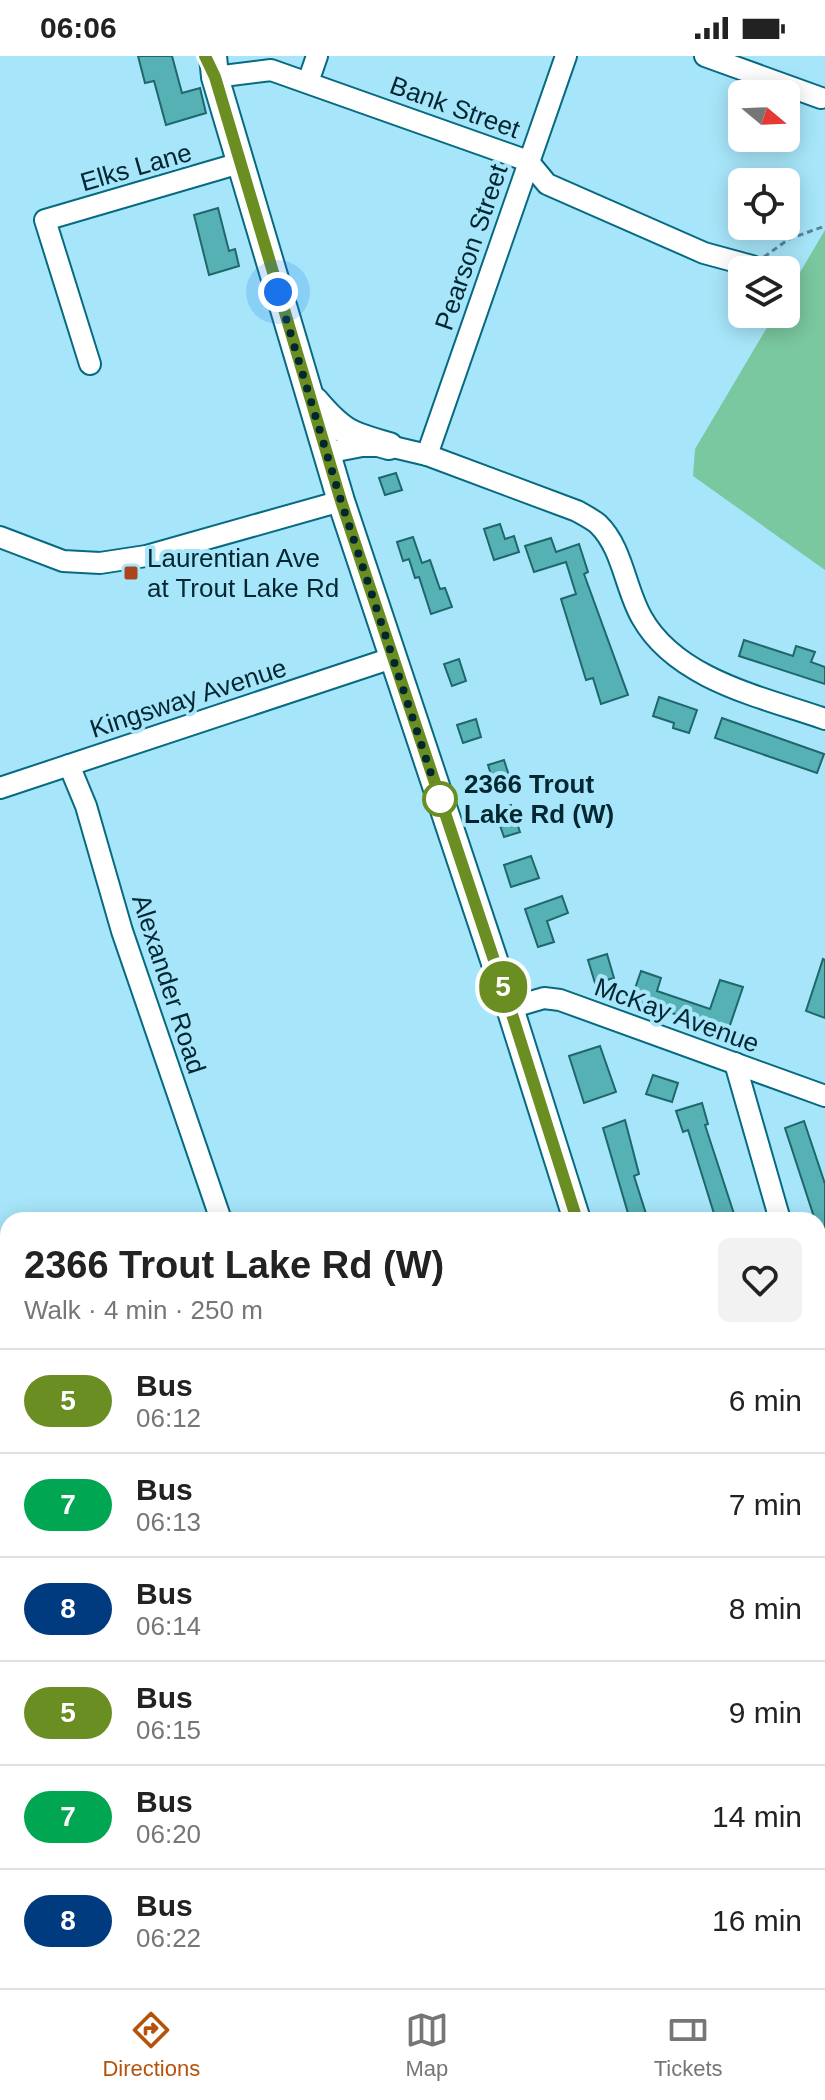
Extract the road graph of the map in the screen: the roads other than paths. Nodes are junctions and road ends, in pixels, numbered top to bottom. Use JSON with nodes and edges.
{"nodes":[{"id":1,"x":317,"y":56,"type":"edge"},
{"id":2,"x":566,"y":56,"type":"edge"},
{"id":3,"x":705,"y":56,"type":"edge"},
{"id":4,"x":211,"y":63,"type":"edge"},
{"id":5,"x":308,"y":82,"type":"junction"},
{"id":6,"x":821,"y":98,"type":"dead end"},
{"id":7,"x":528,"y":161,"type":"junction"},
{"id":8,"x":240,"y":163,"type":"junction"},
{"id":9,"x":728,"y":260,"type":"edge"},
{"id":10,"x":90,"y":364,"type":"dead end"},
{"id":11,"x":308,"y":392,"type":"junction"},
{"id":12,"x":389,"y":446,"type":"junction"},
{"id":13,"x":326,"y":453,"type":"junction"},
{"id":14,"x":427,"y":455,"type":"junction"},
{"id":15,"x":341,"y":501,"type":"junction"},
{"id":16,"x":0,"y":537,"type":"edge"},
{"id":17,"x":392,"y":658,"type":"junction"},
{"id":18,"x":825,"y":719,"type":"edge"},
{"id":19,"x":69,"y":765,"type":"junction"},
{"id":20,"x":0,"y":788,"type":"edge"},
{"id":21,"x":510,"y":1008,"type":"junction"},
{"id":22,"x":735,"y":1063,"type":"junction"},
{"id":23,"x":825,"y":1096,"type":"edge"},
{"id":24,"x":218,"y":1212,"type":"edge"},
{"id":25,"x":574,"y":1212,"type":"edge"},
{"id":26,"x":778,"y":1212,"type":"edge"}],
"edges":[{"from":1,"to":5,"type":"street"},
{"from":2,"to":7,"type":"street","name":"Pearson Street"},
{"from":3,"to":6,"type":"street"},
{"from":4,"to":5,"type":"street","name":"Bank Street"},
{"from":4,"to":8,"type":"main road"},
{"from":5,"to":7,"type":"street","name":"Bank Street"},
{"from":7,"to":9,"type":"street","name":"Bank Street"},
{"from":7,"to":14,"type":"street","name":"Pearson Street"},
{"from":8,"to":10,"type":"street","name":"Elks Lane"},
{"from":8,"to":11,"type":"main road"},
{"from":11,"to":12,"type":"main road"},
{"from":11,"to":13,"type":"main road"},
{"from":12,"to":13,"type":"street"},
{"from":12,"to":14,"type":"street"},
{"from":13,"to":15,"type":"main road"},
{"from":14,"to":18,"type":"street"},
{"from":15,"to":16,"type":"street"},
{"from":15,"to":17,"type":"main road"},
{"from":17,"to":19,"type":"street","name":"Kingsway Avenue"},
{"from":17,"to":21,"type":"main road"},
{"from":19,"to":20,"type":"street","name":"Kingsway Avenue"},
{"from":19,"to":24,"type":"street","name":"Alexander Road"},
{"from":21,"to":22,"type":"street","name":"McKay Avenue"},
{"from":21,"to":25,"type":"main road"},
{"from":22,"to":23,"type":"street","name":"McKay Avenue"},
{"from":22,"to":26,"type":"street"}]}
